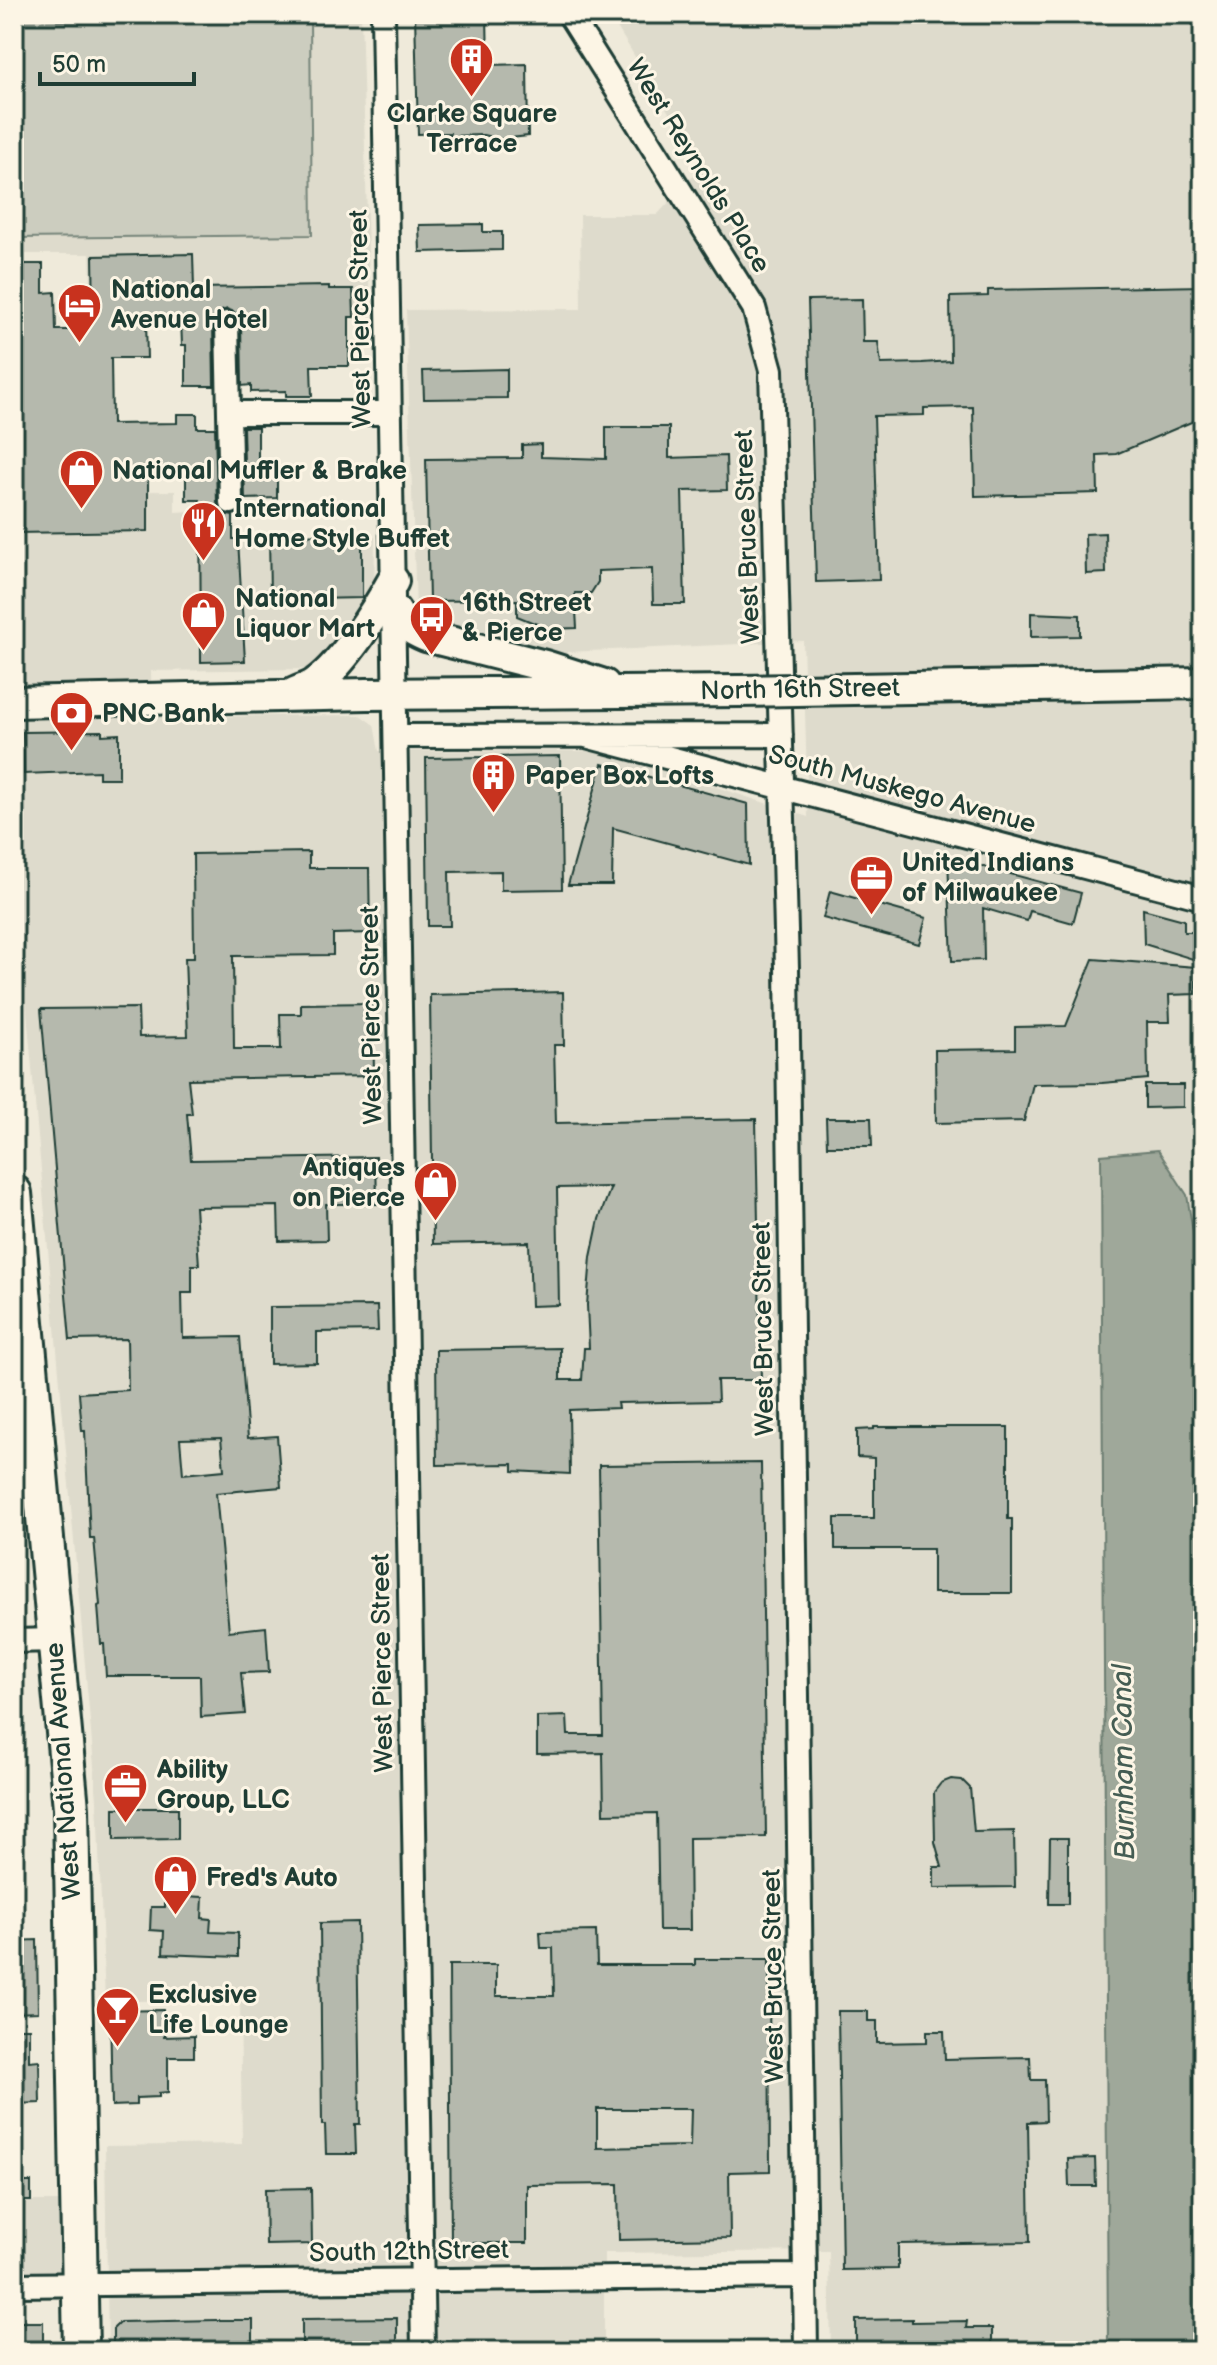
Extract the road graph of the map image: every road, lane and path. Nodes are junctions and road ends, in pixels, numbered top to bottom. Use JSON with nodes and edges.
{"nodes":[{"id":1,"x":383,"y":14,"type":"edge"},
{"id":2,"x":569,"y":14,"type":"edge"},
{"id":3,"x":754,"y":308,"type":"joint"},
{"id":4,"x":227,"y":323,"type":"dead end"},
{"id":5,"x":230,"y":413,"type":"junction"},
{"id":6,"x":390,"y":413,"type":"junction"},
{"id":7,"x":231,"y":502,"type":"dead end"},
{"id":8,"x":394,"y":596,"type":"junction"},
{"id":9,"x":1203,"y":683,"type":"edge"},
{"id":10,"x":629,"y":693,"type":"junction"},
{"id":11,"x":396,"y":694,"type":"junction"},
{"id":12,"x":288,"y":696,"type":"junction"},
{"id":13,"x":14,"y":702,"type":"edge"},
{"id":14,"x":781,"y":735,"type":"junction"},
{"id":15,"x":397,"y":736,"type":"junction"},
{"id":16,"x":586,"y":736,"type":"junction"},
{"id":17,"x":783,"y":787,"type":"junction"},
{"id":18,"x":1203,"y":898,"type":"edge"},
{"id":19,"x":14,"y":1193,"type":"edge"},
{"id":20,"x":20,"y":1320,"type":"edge"},
{"id":21,"x":55,"y":1640,"type":"junction"},
{"id":22,"x":14,"y":1641,"type":"edge"},
{"id":23,"x":805,"y":2276,"type":"junction"},
{"id":24,"x":422,"y":2281,"type":"junction"},
{"id":25,"x":80,"y":2284,"type":"junction"},
{"id":26,"x":14,"y":2285,"type":"edge"},
{"id":27,"x":81,"y":2351,"type":"edge"},
{"id":28,"x":423,"y":2351,"type":"edge"},
{"id":29,"x":806,"y":2351,"type":"edge"}],
"edges":[{"from":1,"to":6,"type":"street","name":"West Pierce Street"},
{"from":2,"to":3,"type":"street","name":"West Reynolds Place"},
{"from":3,"to":14,"type":"street","name":"West Bruce Street"},
{"from":4,"to":5,"type":"street"},
{"from":5,"to":6,"type":"street"},
{"from":5,"to":7,"type":"street"},
{"from":6,"to":8,"type":"street","name":"West Pierce Street"},
{"from":8,"to":10,"type":"main road"},
{"from":8,"to":11,"type":"street","name":"West Pierce Street"},
{"from":8,"to":12,"type":"main road"},
{"from":9,"to":10,"type":"main road","name":"North 16th Street","bridge":true},
{"from":10,"to":11,"type":"main road","name":"North 16th Street"},
{"from":11,"to":12,"type":"main road","name":"North 16th Street"},
{"from":11,"to":15,"type":"street","name":"West Pierce Street"},
{"from":12,"to":13,"type":"main road","name":"North 16th Street"},
{"from":14,"to":16,"type":"street","name":"South Muskego Avenue"},
{"from":14,"to":17,"type":"street","name":"West Bruce Street"},
{"from":15,"to":16,"type":"street","name":"South Muskego Avenue"},
{"from":15,"to":24,"type":"street","name":"West Pierce Street"},
{"from":16,"to":17,"type":"street","name":"South Muskego Avenue"},
{"from":17,"to":18,"type":"street","name":"South Muskego Avenue"},
{"from":17,"to":23,"type":"street","name":"West Bruce Street"},
{"from":19,"to":20,"type":"main road","name":"West National Avenue"},
{"from":20,"to":21,"type":"main road","name":"West National Avenue"},
{"from":21,"to":22,"type":"street"},
{"from":21,"to":25,"type":"main road","name":"West National Avenue"},
{"from":23,"to":24,"type":"street","name":"South 12th Street"},
{"from":23,"to":29,"type":"street","name":"West Bruce Street"},
{"from":24,"to":25,"type":"street","name":"South 12th Street"},
{"from":24,"to":28,"type":"street","name":"West Pierce Street"},
{"from":25,"to":26,"type":"street","name":"South 12th Street"},
{"from":25,"to":27,"type":"main road","name":"West National Avenue"}]}
